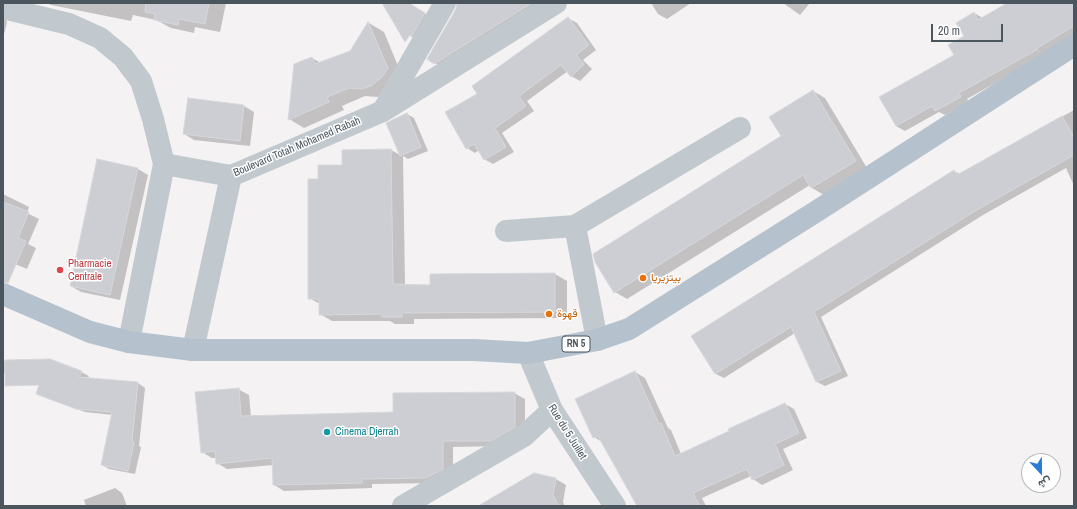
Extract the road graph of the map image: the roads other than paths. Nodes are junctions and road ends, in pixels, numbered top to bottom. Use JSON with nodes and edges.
{"nodes":[{"id":1,"x":445,"y":3,"type":"edge"},
{"id":2,"x":556,"y":3,"type":"edge"},
{"id":3,"x":3,"y":8,"type":"edge"},
{"id":4,"x":1074,"y":45,"type":"edge"},
{"id":5,"x":382,"y":111,"type":"junction"},
{"id":6,"x":740,"y":128,"type":"dead end"},
{"id":7,"x":164,"y":164,"type":"junction"},
{"id":8,"x":231,"y":176,"type":"junction"},
{"id":9,"x":575,"y":226,"type":"junction"},
{"id":10,"x":506,"y":231,"type":"dead end"},
{"id":11,"x":3,"y":294,"type":"edge"},
{"id":12,"x":597,"y":340,"type":"junction"},
{"id":13,"x":129,"y":342,"type":"junction"},
{"id":14,"x":193,"y":350,"type":"junction"},
{"id":15,"x":528,"y":353,"type":"junction"},
{"id":16,"x":552,"y":410,"type":"junction"},
{"id":17,"x":403,"y":506,"type":"edge"},
{"id":18,"x":616,"y":506,"type":"edge"}],
"edges":[{"from":1,"to":5,"type":"street"},
{"from":2,"to":5,"type":"street","name":"Boulevard Totah Mohamed Rabah"},
{"from":3,"to":7,"type":"street"},
{"from":4,"to":12,"type":"main road","number":"RN 5"},
{"from":5,"to":8,"type":"street","name":"Boulevard Totah Mohamed Rabah"},
{"from":6,"to":9,"type":"street"},
{"from":7,"to":8,"type":"street","name":"Boulevard Totah Mohamed Rabah"},
{"from":7,"to":13,"type":"street"},
{"from":8,"to":14,"type":"street"},
{"from":9,"to":10,"type":"street"},
{"from":9,"to":12,"type":"street"},
{"from":11,"to":13,"type":"main road","number":"RN 5"},
{"from":12,"to":15,"type":"main road","number":"RN 5"},
{"from":13,"to":14,"type":"main road","number":"RN 5"},
{"from":14,"to":15,"type":"main road","number":"RN 5"},
{"from":15,"to":16,"type":"street","name":"Rue du 5 Juillet"},
{"from":16,"to":17,"type":"street"},
{"from":16,"to":18,"type":"street","name":"Rue du 5 Juillet"}]}
